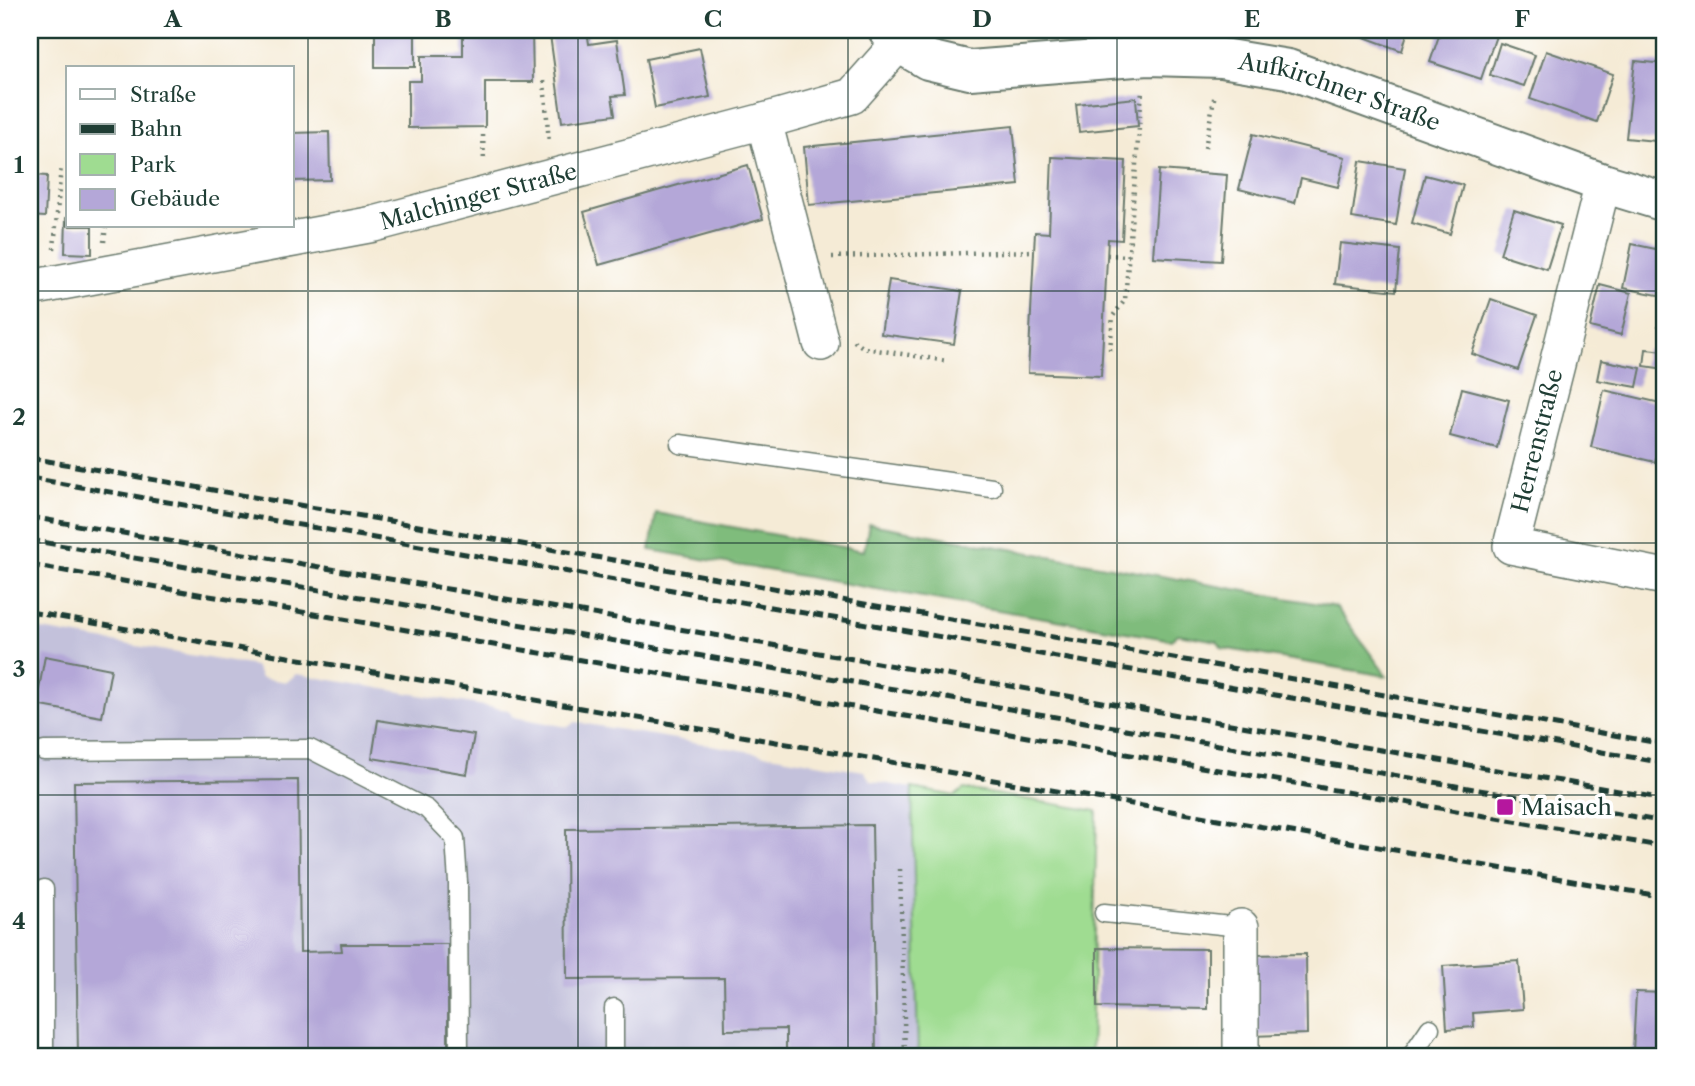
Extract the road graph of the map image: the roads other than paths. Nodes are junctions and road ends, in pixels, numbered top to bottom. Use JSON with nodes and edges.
{"nodes":[{"id":1,"x":893,"y":36,"type":"edge"},
{"id":2,"x":764,"y":121,"type":"junction"},
{"id":3,"x":1603,"y":183,"type":"junction"},
{"id":4,"x":1665,"y":202,"type":"edge"},
{"id":5,"x":41,"y":286,"type":"edge"},
{"id":6,"x":817,"y":327,"type":"road end"},
{"id":7,"x":680,"y":444,"type":"dead end"},
{"id":8,"x":992,"y":488,"type":"dead end"},
{"id":9,"x":1665,"y":577,"type":"edge"},
{"id":10,"x":44,"y":751,"type":"dead end"},
{"id":11,"x":44,"y":889,"type":"dead end"},
{"id":12,"x":1104,"y":913,"type":"dead end"},
{"id":13,"x":1241,"y":927,"type":"joint"},
{"id":14,"x":614,"y":1008,"type":"dead end"},
{"id":15,"x":1430,"y":1028,"type":"dead end"},
{"id":16,"x":44,"y":1056,"type":"edge"},
{"id":17,"x":459,"y":1056,"type":"edge"},
{"id":18,"x":614,"y":1056,"type":"edge"},
{"id":19,"x":1241,"y":1056,"type":"edge"},
{"id":20,"x":1411,"y":1056,"type":"edge"}],
"edges":[{"from":1,"to":2,"type":"street","name":"Malchinger Straße"},
{"from":1,"to":3,"type":"street","name":"Aufkirchner Straße"},
{"from":2,"to":5,"type":"street","name":"Malchinger Straße"},
{"from":2,"to":6,"type":"street"},
{"from":3,"to":4,"type":"street","name":"Aufkirchner Straße"},
{"from":3,"to":9,"type":"street","name":"Herrenstraße"},
{"from":7,"to":8,"type":"lane"},
{"from":10,"to":17,"type":"lane"},
{"from":11,"to":16,"type":"lane"},
{"from":12,"to":13,"type":"lane"},
{"from":13,"to":19,"type":"street"},
{"from":14,"to":18,"type":"lane"},
{"from":15,"to":20,"type":"lane"}]}
